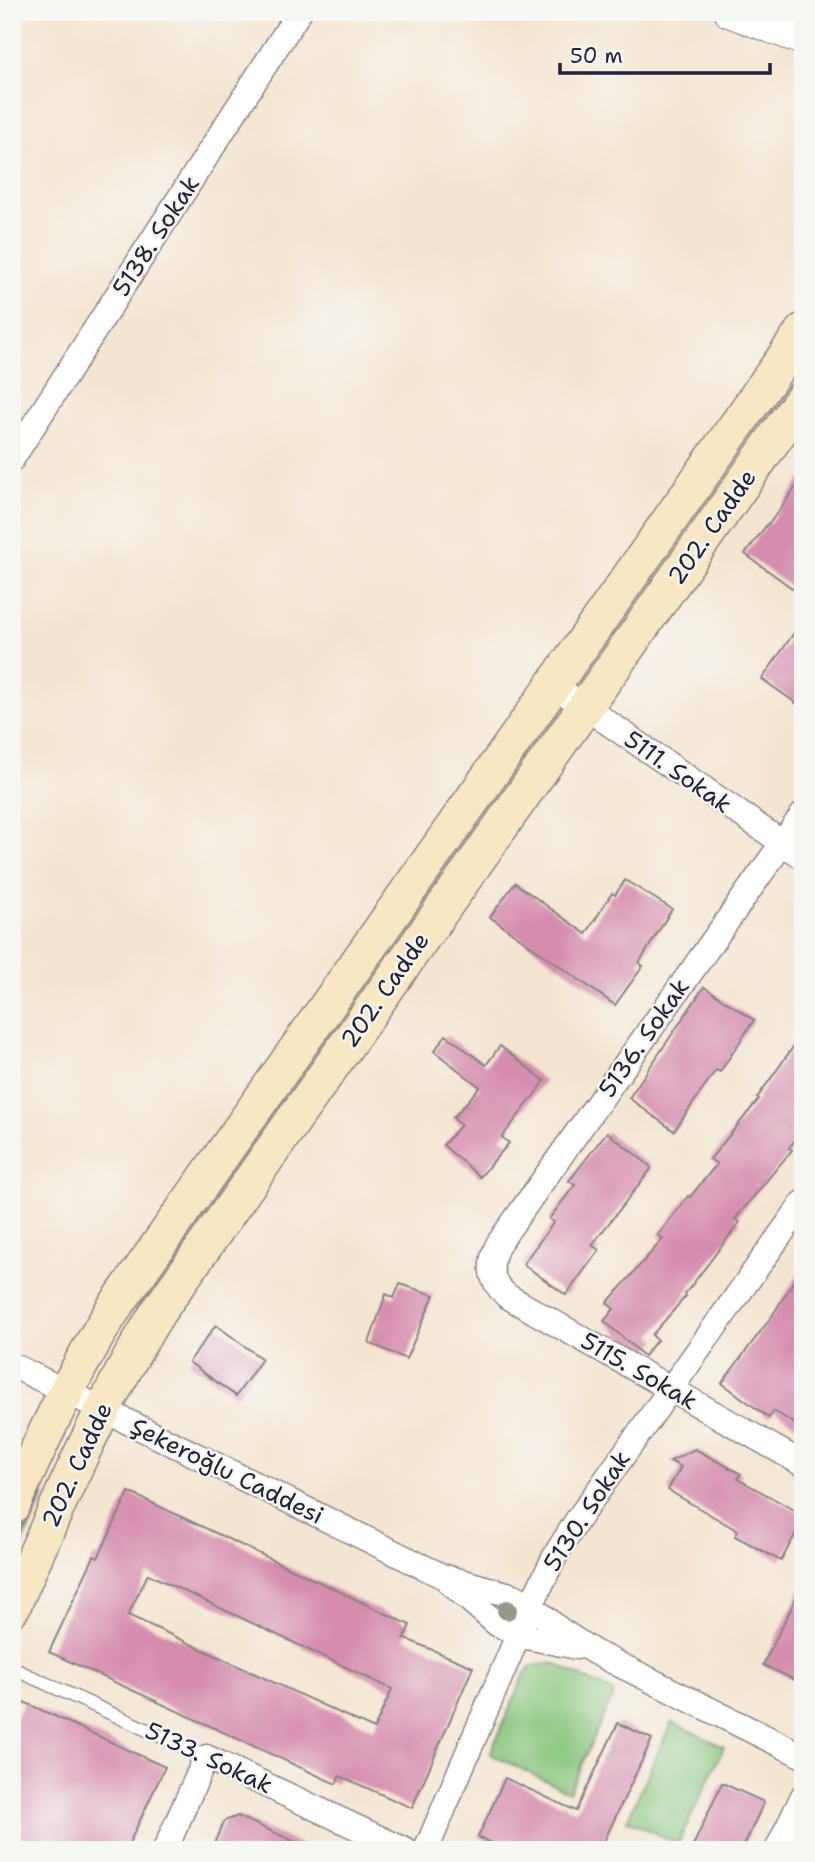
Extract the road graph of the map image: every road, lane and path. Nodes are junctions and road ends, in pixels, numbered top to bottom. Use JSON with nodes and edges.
{"nodes":[{"id":1,"x":299,"y":12,"type":"edge"},
{"id":2,"x":729,"y":12,"type":"edge"},
{"id":3,"x":803,"y":40,"type":"edge"},
{"id":4,"x":803,"y":331,"type":"edge"},
{"id":5,"x":803,"y":398,"type":"edge"},
{"id":6,"x":12,"y":459,"type":"edge"},
{"id":7,"x":553,"y":685,"type":"junction"},
{"id":8,"x":585,"y":707,"type":"junction"},
{"id":9,"x":803,"y":814,"type":"edge"},
{"id":10,"x":781,"y":844,"type":"junction"},
{"id":11,"x":803,"y":857,"type":"edge"},
{"id":12,"x":803,"y":1203,"type":"edge"},
{"id":13,"x":491,"y":1266,"type":"joint"},
{"id":14,"x":12,"y":1365,"type":"edge"},
{"id":15,"x":671,"y":1389,"type":"junction"},
{"id":16,"x":66,"y":1391,"type":"junction"},
{"id":17,"x":103,"y":1409,"type":"junction"},
{"id":18,"x":803,"y":1464,"type":"edge"},
{"id":19,"x":12,"y":1506,"type":"edge"},
{"id":20,"x":442,"y":1576,"type":"junction"},
{"id":21,"x":531,"y":1605,"type":"junction"},
{"id":22,"x":12,"y":1608,"type":"edge"},
{"id":23,"x":519,"y":1634,"type":"junction"},
{"id":24,"x":594,"y":1652,"type":"junction"},
{"id":25,"x":12,"y":1668,"type":"edge"},
{"id":26,"x":803,"y":1756,"type":"edge"},
{"id":27,"x":206,"y":1757,"type":"junction"},
{"id":28,"x":803,"y":1796,"type":"edge"},
{"id":29,"x":165,"y":1850,"type":"edge"},
{"id":30,"x":405,"y":1850,"type":"edge"},
{"id":31,"x":426,"y":1850,"type":"edge"},
{"id":32,"x":777,"y":1850,"type":"edge"}],
"edges":[{"from":1,"to":6,"type":"street","name":"5138. Sokak"},
{"from":2,"to":3,"type":"street"},
{"from":4,"to":7,"type":"main road","name":"202. Cadde"},
{"from":5,"to":8,"type":"main road","name":"202. Cadde"},
{"from":7,"to":8,"type":"street","name":"5111. Sokak"},
{"from":7,"to":16,"type":"main road","name":"202. Cadde"},
{"from":8,"to":10,"type":"street","name":"5111. Sokak"},
{"from":8,"to":17,"type":"main road","name":"202. Cadde"},
{"from":9,"to":10,"type":"street","name":"5136. Sokak"},
{"from":10,"to":11,"type":"street","name":"5111. Sokak"},
{"from":10,"to":13,"type":"street","name":"5136. Sokak"},
{"from":12,"to":15,"type":"street","name":"5130. Sokak"},
{"from":13,"to":15,"type":"street","name":"5115. Sokak"},
{"from":14,"to":16,"type":"street","name":"Şekeroğlu Caddesi"},
{"from":15,"to":18,"type":"street","name":"5115. Sokak"},
{"from":15,"to":21,"type":"street","name":"5130. Sokak"},
{"from":16,"to":17,"type":"street","name":"Şekeroğlu Caddesi"},
{"from":16,"to":19,"type":"main road","name":"202. Cadde"},
{"from":17,"to":20,"type":"street","name":"Şekeroğlu Caddesi"},
{"from":17,"to":22,"type":"main road","name":"202. Cadde"},
{"from":20,"to":21,"type":"street","name":"Şekeroğlu Caddesi"},
{"from":20,"to":23,"type":"street","name":"Şekeroğlu Caddesi"},
{"from":21,"to":23,"type":"street","name":"5130. Sokak"},
{"from":21,"to":24,"type":"street","name":"Şekeroğlu Caddesi"},
{"from":23,"to":24,"type":"street","name":"Şekeroğlu Caddesi"},
{"from":23,"to":31,"type":"street","name":"5130. Sokak"},
{"from":24,"to":26,"type":"street","name":"Şekeroğlu Caddesi"},
{"from":25,"to":27,"type":"lane","name":"5133. Sokak"},
{"from":27,"to":29,"type":"street"},
{"from":27,"to":30,"type":"street","name":"5133. Sokak"},
{"from":28,"to":32,"type":"street"}]}
